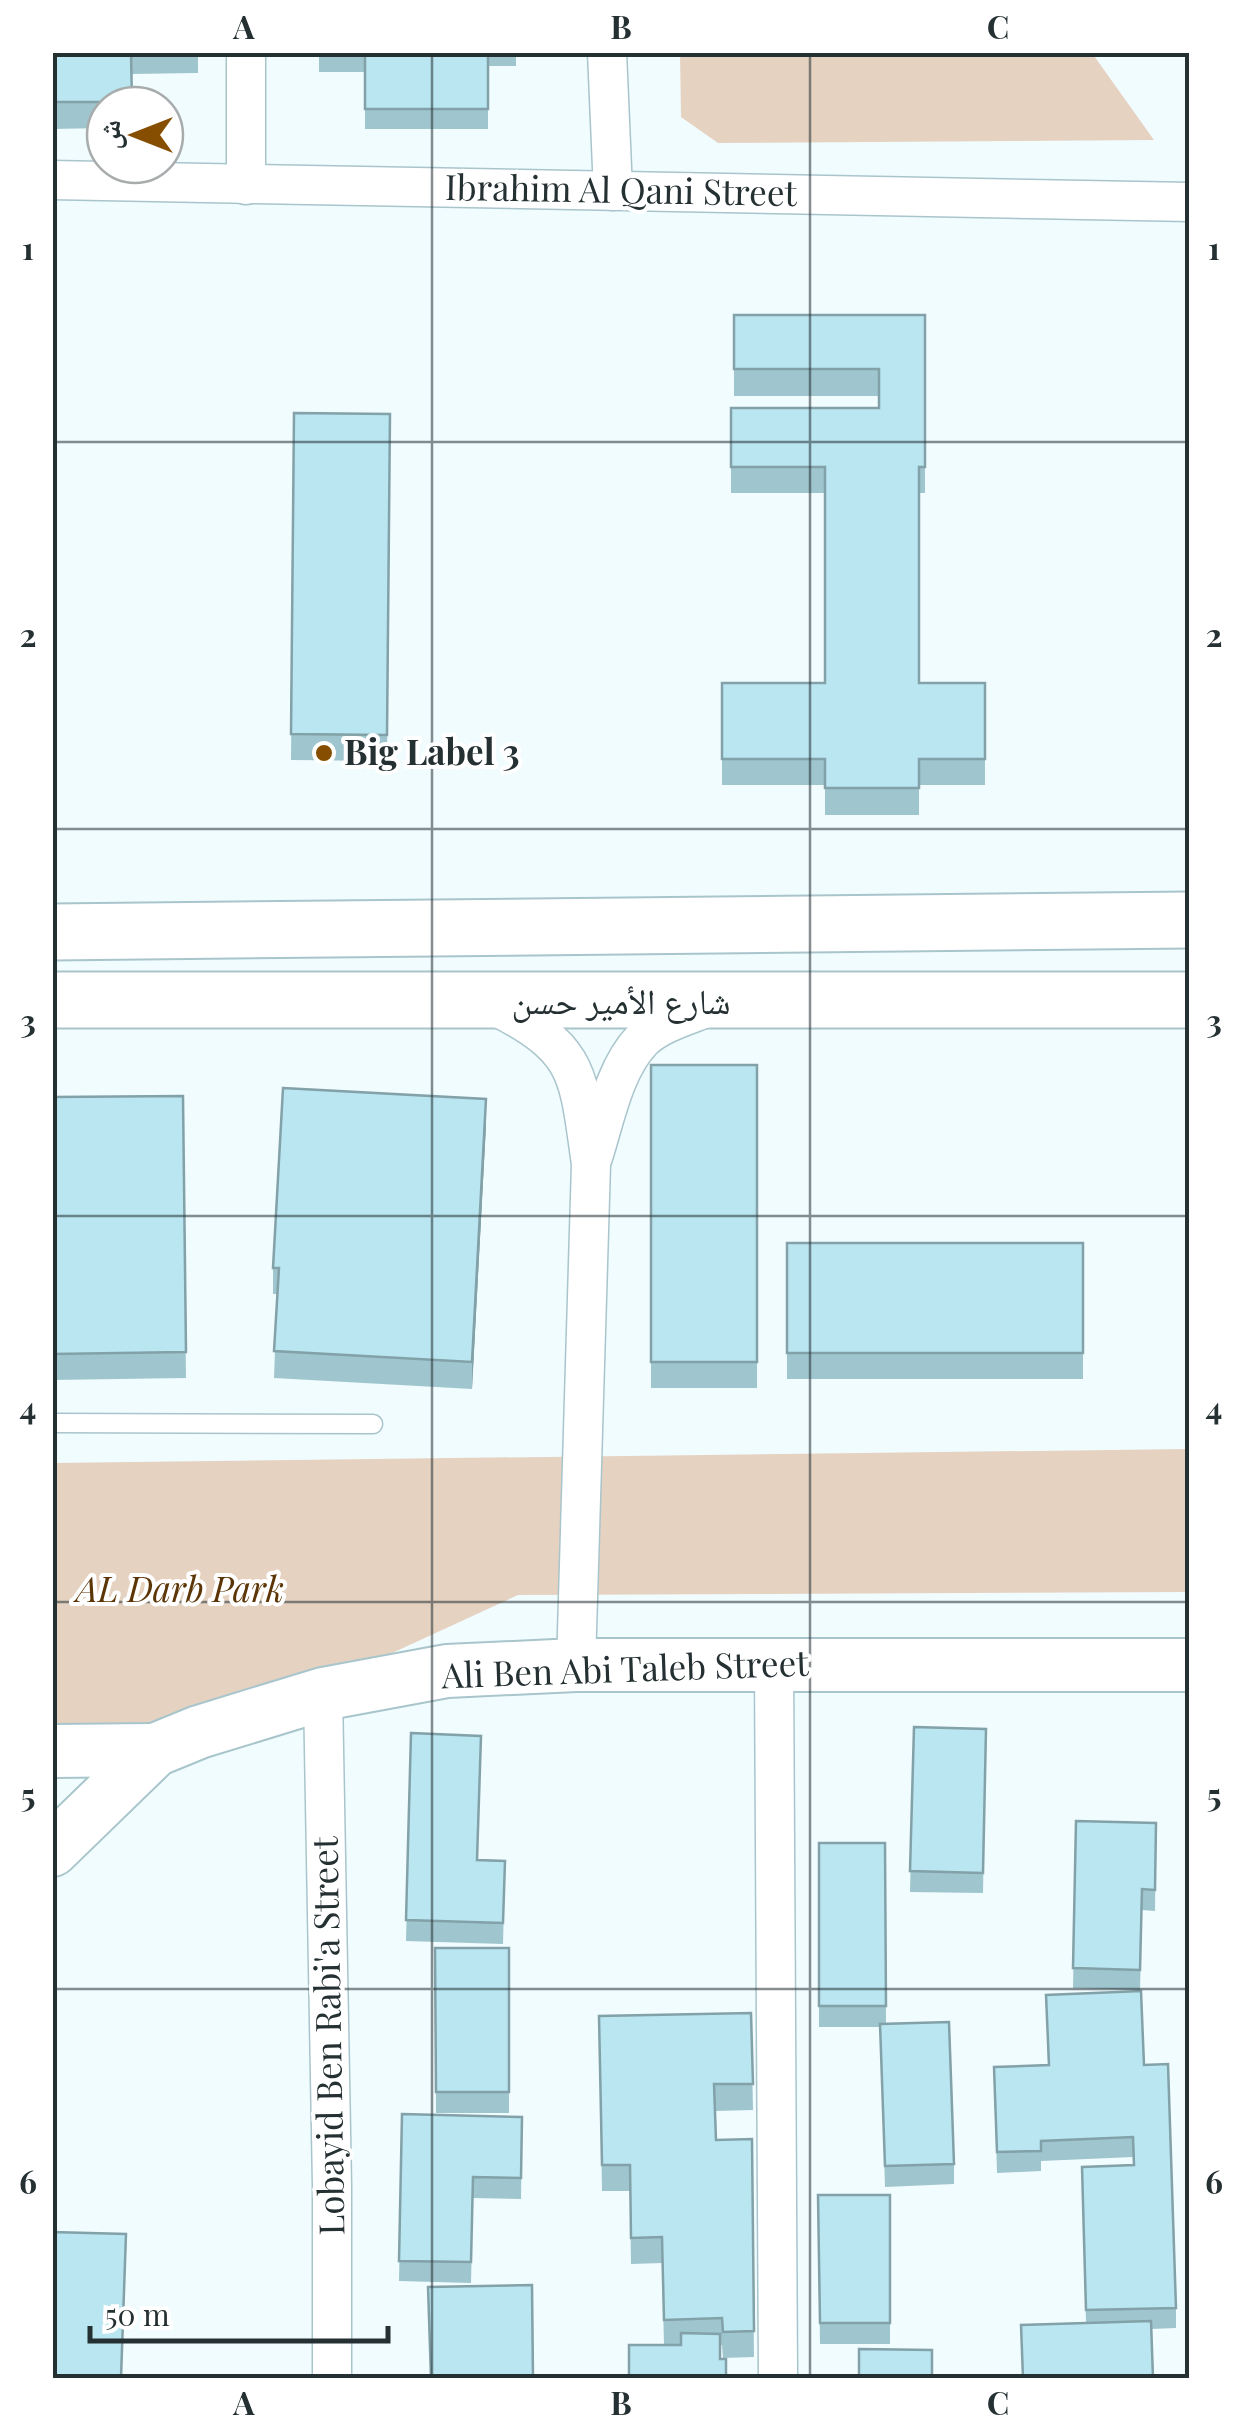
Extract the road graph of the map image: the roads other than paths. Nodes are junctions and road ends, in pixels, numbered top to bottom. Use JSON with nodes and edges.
{"nodes":[{"id":1,"x":246,"y":52,"type":"edge"},
{"id":2,"x":607,"y":52,"type":"edge"},
{"id":3,"x":52,"y":180,"type":"edge"},
{"id":4,"x":246,"y":185,"type":"junction"},
{"id":5,"x":614,"y":191,"type":"junction"},
{"id":6,"x":1190,"y":202,"type":"edge"},
{"id":7,"x":1190,"y":920,"type":"edge"},
{"id":8,"x":52,"y":932,"type":"edge"},
{"id":9,"x":52,"y":1000,"type":"edge"},
{"id":10,"x":1190,"y":1000,"type":"edge"},
{"id":11,"x":724,"y":1001,"type":"junction"},
{"id":12,"x":488,"y":1002,"type":"junction"},
{"id":13,"x":591,"y":1164,"type":"junction"},
{"id":14,"x":52,"y":1424,"type":"edge"},
{"id":15,"x":373,"y":1424,"type":"dead end"},
{"id":16,"x":576,"y":1664,"type":"junction"},
{"id":17,"x":774,"y":1664,"type":"junction"},
{"id":18,"x":1190,"y":1665,"type":"edge"},
{"id":19,"x":323,"y":1694,"type":"junction"},
{"id":20,"x":156,"y":1750,"type":"junction"},
{"id":21,"x":52,"y":1751,"type":"edge"},
{"id":22,"x":52,"y":1850,"type":"edge"},
{"id":23,"x":332,"y":2378,"type":"edge"},
{"id":24,"x":778,"y":2378,"type":"edge"}],
"edges":[{"from":1,"to":4,"type":"street"},
{"from":2,"to":5,"type":"street"},
{"from":3,"to":4,"type":"street","name":"Ibrahim Al Qani Street"},
{"from":4,"to":5,"type":"street","name":"Ibrahim Al Qani Street"},
{"from":5,"to":6,"type":"street","name":"Ibrahim Al Qani Street"},
{"from":7,"to":8,"type":"main road"},
{"from":9,"to":12,"type":"main road","name":"شارع الأمير حسن"},
{"from":10,"to":11,"type":"main road","name":"شارع الأمير حسن"},
{"from":11,"to":12,"type":"main road","name":"شارع الأمير حسن"},
{"from":11,"to":13,"type":"street"},
{"from":12,"to":13,"type":"street"},
{"from":13,"to":16,"type":"street"},
{"from":14,"to":15,"type":"lane"},
{"from":16,"to":17,"type":"main road","name":"Ali Ben Abi Taleb Street"},
{"from":16,"to":19,"type":"main road","name":"Ali Ben Abi Taleb Street"},
{"from":17,"to":18,"type":"main road","name":"Ali Ben Abi Taleb Street"},
{"from":17,"to":24,"type":"street"},
{"from":19,"to":20,"type":"main road","name":"Ali Ben Abi Taleb Street"},
{"from":19,"to":23,"type":"street","name":"Lobayid Ben Rabi'a Street"},
{"from":20,"to":21,"type":"main road"},
{"from":20,"to":22,"type":"main road","name":"Ali Ben Abi Taleb Street"}]}
